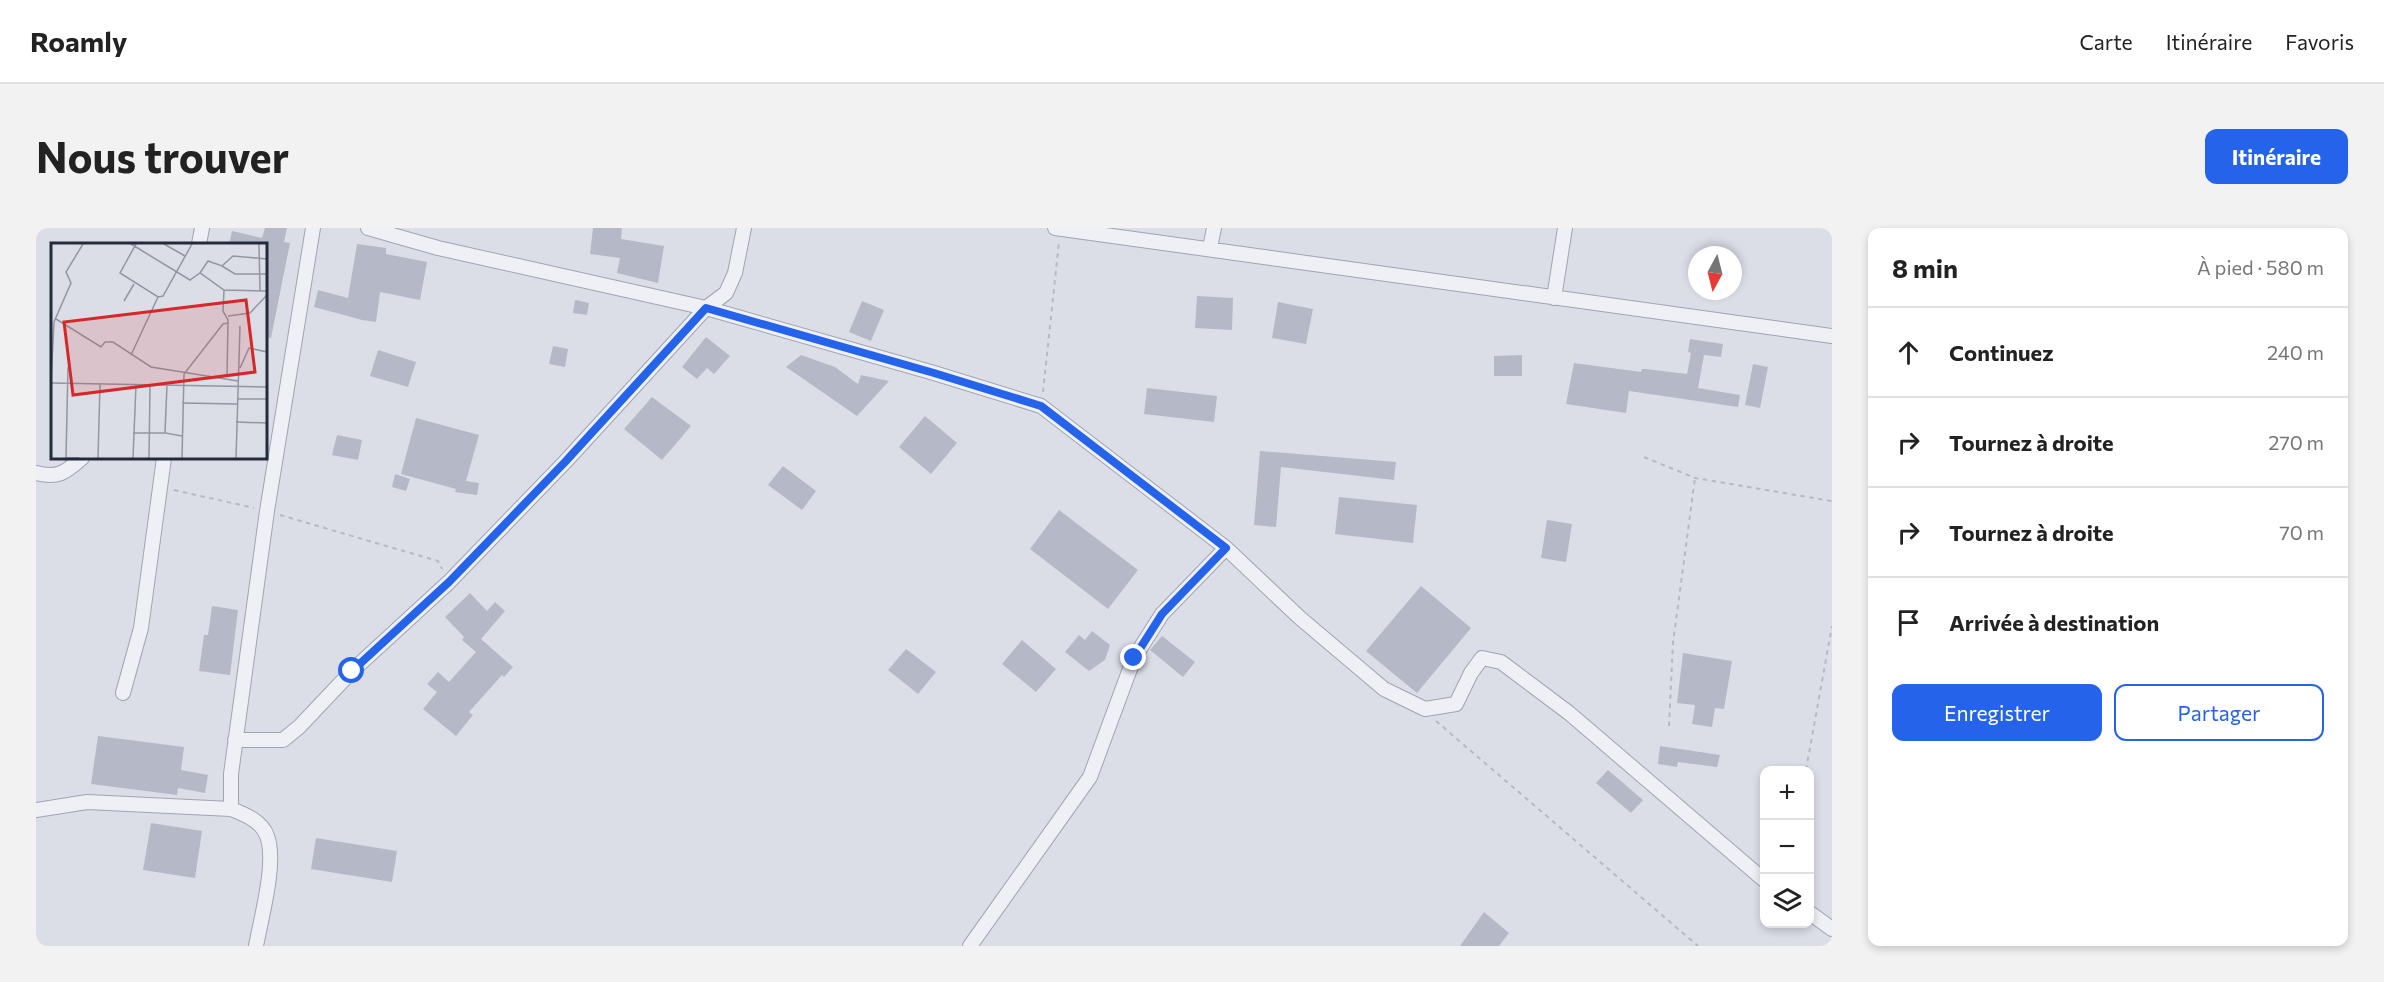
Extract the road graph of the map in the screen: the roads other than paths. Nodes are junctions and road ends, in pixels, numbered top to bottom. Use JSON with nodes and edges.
{"nodes":[{"id":1,"x":202,"y":228,"type":"edge"},
{"id":2,"x":313,"y":228,"type":"edge"},
{"id":3,"x":368,"y":228,"type":"edge"},
{"id":4,"x":744,"y":228,"type":"edge"},
{"id":5,"x":1055,"y":228,"type":"edge"},
{"id":6,"x":1214,"y":228,"type":"edge"},
{"id":7,"x":1565,"y":228,"type":"edge"},
{"id":8,"x":1068,"y":229,"type":"edge"},
{"id":9,"x":199,"y":243,"type":"edge"},
{"id":10,"x":1210,"y":248,"type":"junction"},
{"id":11,"x":1554,"y":298,"type":"junction"},
{"id":12,"x":706,"y":308,"type":"junction"},
{"id":13,"x":1832,"y":336,"type":"edge"},
{"id":14,"x":81,"y":459,"type":"edge"},
{"id":15,"x":164,"y":459,"type":"edge"},
{"id":16,"x":36,"y":473,"type":"edge"},
{"id":17,"x":1226,"y":548,"type":"junction"},
{"id":18,"x":123,"y":693,"type":"dead end"},
{"id":19,"x":236,"y":740,"type":"junction"},
{"id":20,"x":231,"y":808,"type":"junction"},
{"id":21,"x":36,"y":810,"type":"edge"},
{"id":22,"x":1760,"y":877,"type":"edge"},
{"id":23,"x":1814,"y":916,"type":"edge"},
{"id":24,"x":1832,"y":929,"type":"edge"},
{"id":25,"x":256,"y":946,"type":"edge"},
{"id":26,"x":970,"y":946,"type":"edge"}],
"edges":[{"from":1,"to":9,"type":"street"},
{"from":2,"to":19,"type":"street"},
{"from":3,"to":12,"type":"street"},
{"from":4,"to":12,"type":"street"},
{"from":5,"to":8,"type":"street"},
{"from":6,"to":10,"type":"street"},
{"from":7,"to":11,"type":"street"},
{"from":8,"to":10,"type":"street"},
{"from":10,"to":11,"type":"street"},
{"from":11,"to":13,"type":"street"},
{"from":12,"to":17,"type":"street"},
{"from":12,"to":19,"type":"street"},
{"from":14,"to":16,"type":"street"},
{"from":15,"to":18,"type":"street"},
{"from":17,"to":22,"type":"street"},
{"from":17,"to":26,"type":"street"},
{"from":19,"to":20,"type":"street"},
{"from":20,"to":21,"type":"street"},
{"from":20,"to":25,"type":"street"},
{"from":23,"to":24,"type":"street"}]}
